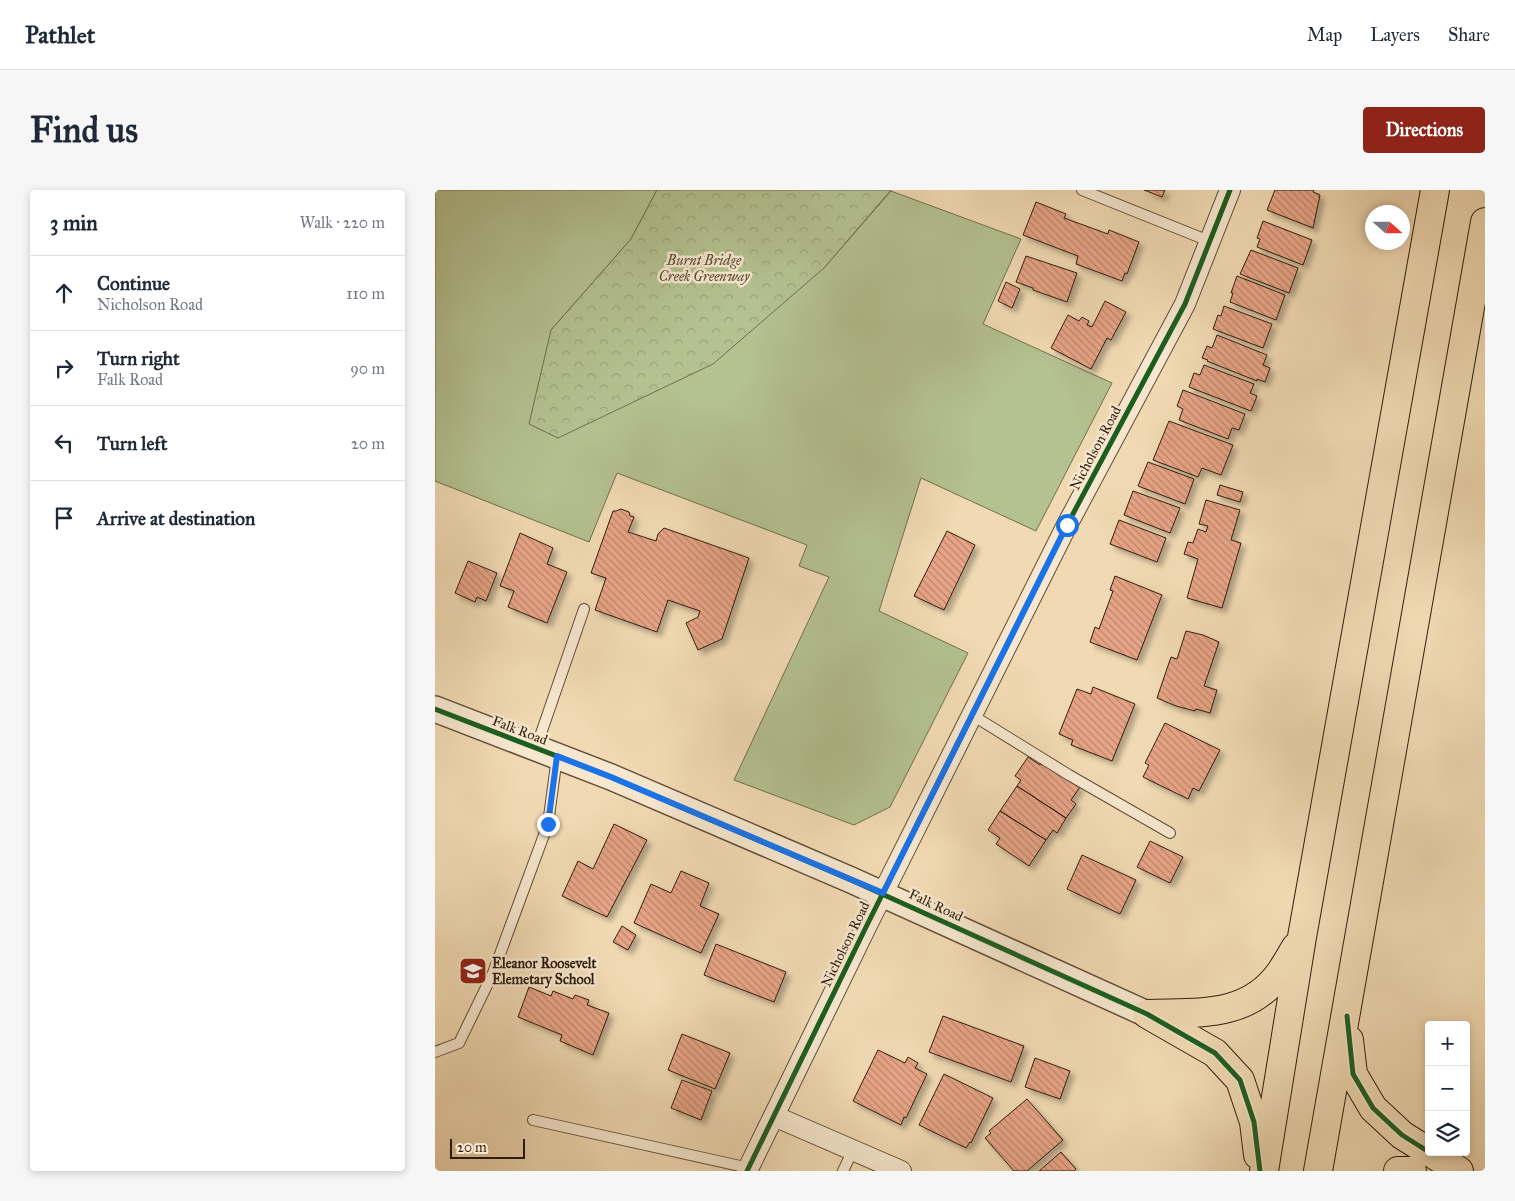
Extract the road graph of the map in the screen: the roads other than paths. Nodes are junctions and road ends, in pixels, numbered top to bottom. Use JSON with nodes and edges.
{"nodes":[{"id":1,"x":1082,"y":190,"type":"edge"},
{"id":2,"x":1230,"y":190,"type":"edge"},
{"id":3,"x":1435,"y":190,"type":"edge"},
{"id":4,"x":1485,"y":222,"type":"edge"},
{"id":5,"x":1209,"y":241,"type":"junction"},
{"id":6,"x":584,"y":609,"type":"dead end"},
{"id":7,"x":435,"y":709,"type":"edge"},
{"id":8,"x":972,"y":715,"type":"junction"},
{"id":9,"x":547,"y":752,"type":"junction"},
{"id":10,"x":1170,"y":833,"type":"dead end"},
{"id":11,"x":883,"y":893,"type":"junction"},
{"id":12,"x":1302,"y":937,"type":"junction"},
{"id":13,"x":1147,"y":1014,"type":"junction"},
{"id":14,"x":1347,"y":1016,"type":"junction"},
{"id":15,"x":435,"y":1052,"type":"edge"},
{"id":16,"x":774,"y":1116,"type":"junction"},
{"id":17,"x":533,"y":1120,"type":"dead end"},
{"id":18,"x":1425,"y":1149,"type":"edge"},
{"id":19,"x":853,"y":1150,"type":"junction"},
{"id":20,"x":1435,"y":1156,"type":"edge"},
{"id":21,"x":748,"y":1170,"type":"edge"},
{"id":22,"x":843,"y":1171,"type":"edge"},
{"id":23,"x":901,"y":1171,"type":"edge"},
{"id":24,"x":1259,"y":1171,"type":"edge"},
{"id":25,"x":1264,"y":1171,"type":"edge"},
{"id":26,"x":1319,"y":1171,"type":"edge"},
{"id":27,"x":1398,"y":1171,"type":"edge"},
{"id":28,"x":1412,"y":1171,"type":"edge"},
{"id":29,"x":1459,"y":1171,"type":"edge"}],
"edges":[{"from":1,"to":5,"type":"lane"},
{"from":2,"to":5,"type":"street","name":"Nicholson Road"},
{"from":3,"to":12,"type":"highway"},
{"from":4,"to":14,"type":"highway"},
{"from":5,"to":8,"type":"street","name":"Nicholson Road"},
{"from":6,"to":9,"type":"lane"},
{"from":7,"to":9,"type":"street","name":"Falk Road"},
{"from":8,"to":10,"type":"lane"},
{"from":8,"to":11,"type":"street","name":"Nicholson Road"},
{"from":9,"to":11,"type":"street","name":"Falk Road"},
{"from":9,"to":15,"type":"lane"},
{"from":11,"to":13,"type":"street","name":"Falk Road"},
{"from":11,"to":16,"type":"street","name":"Nicholson Road"},
{"from":12,"to":13,"type":"highway"},
{"from":12,"to":25,"type":"highway"},
{"from":13,"to":24,"type":"highway"},
{"from":14,"to":18,"type":"highway"},
{"from":14,"to":26,"type":"highway"},
{"from":16,"to":19,"type":"street"},
{"from":16,"to":21,"type":"street","name":"Nicholson Road"},
{"from":17,"to":21,"type":"lane"},
{"from":19,"to":22,"type":"lane"},
{"from":19,"to":23,"type":"street"},
{"from":20,"to":29,"type":"highway"},
{"from":27,"to":28,"type":"highway"}]}
